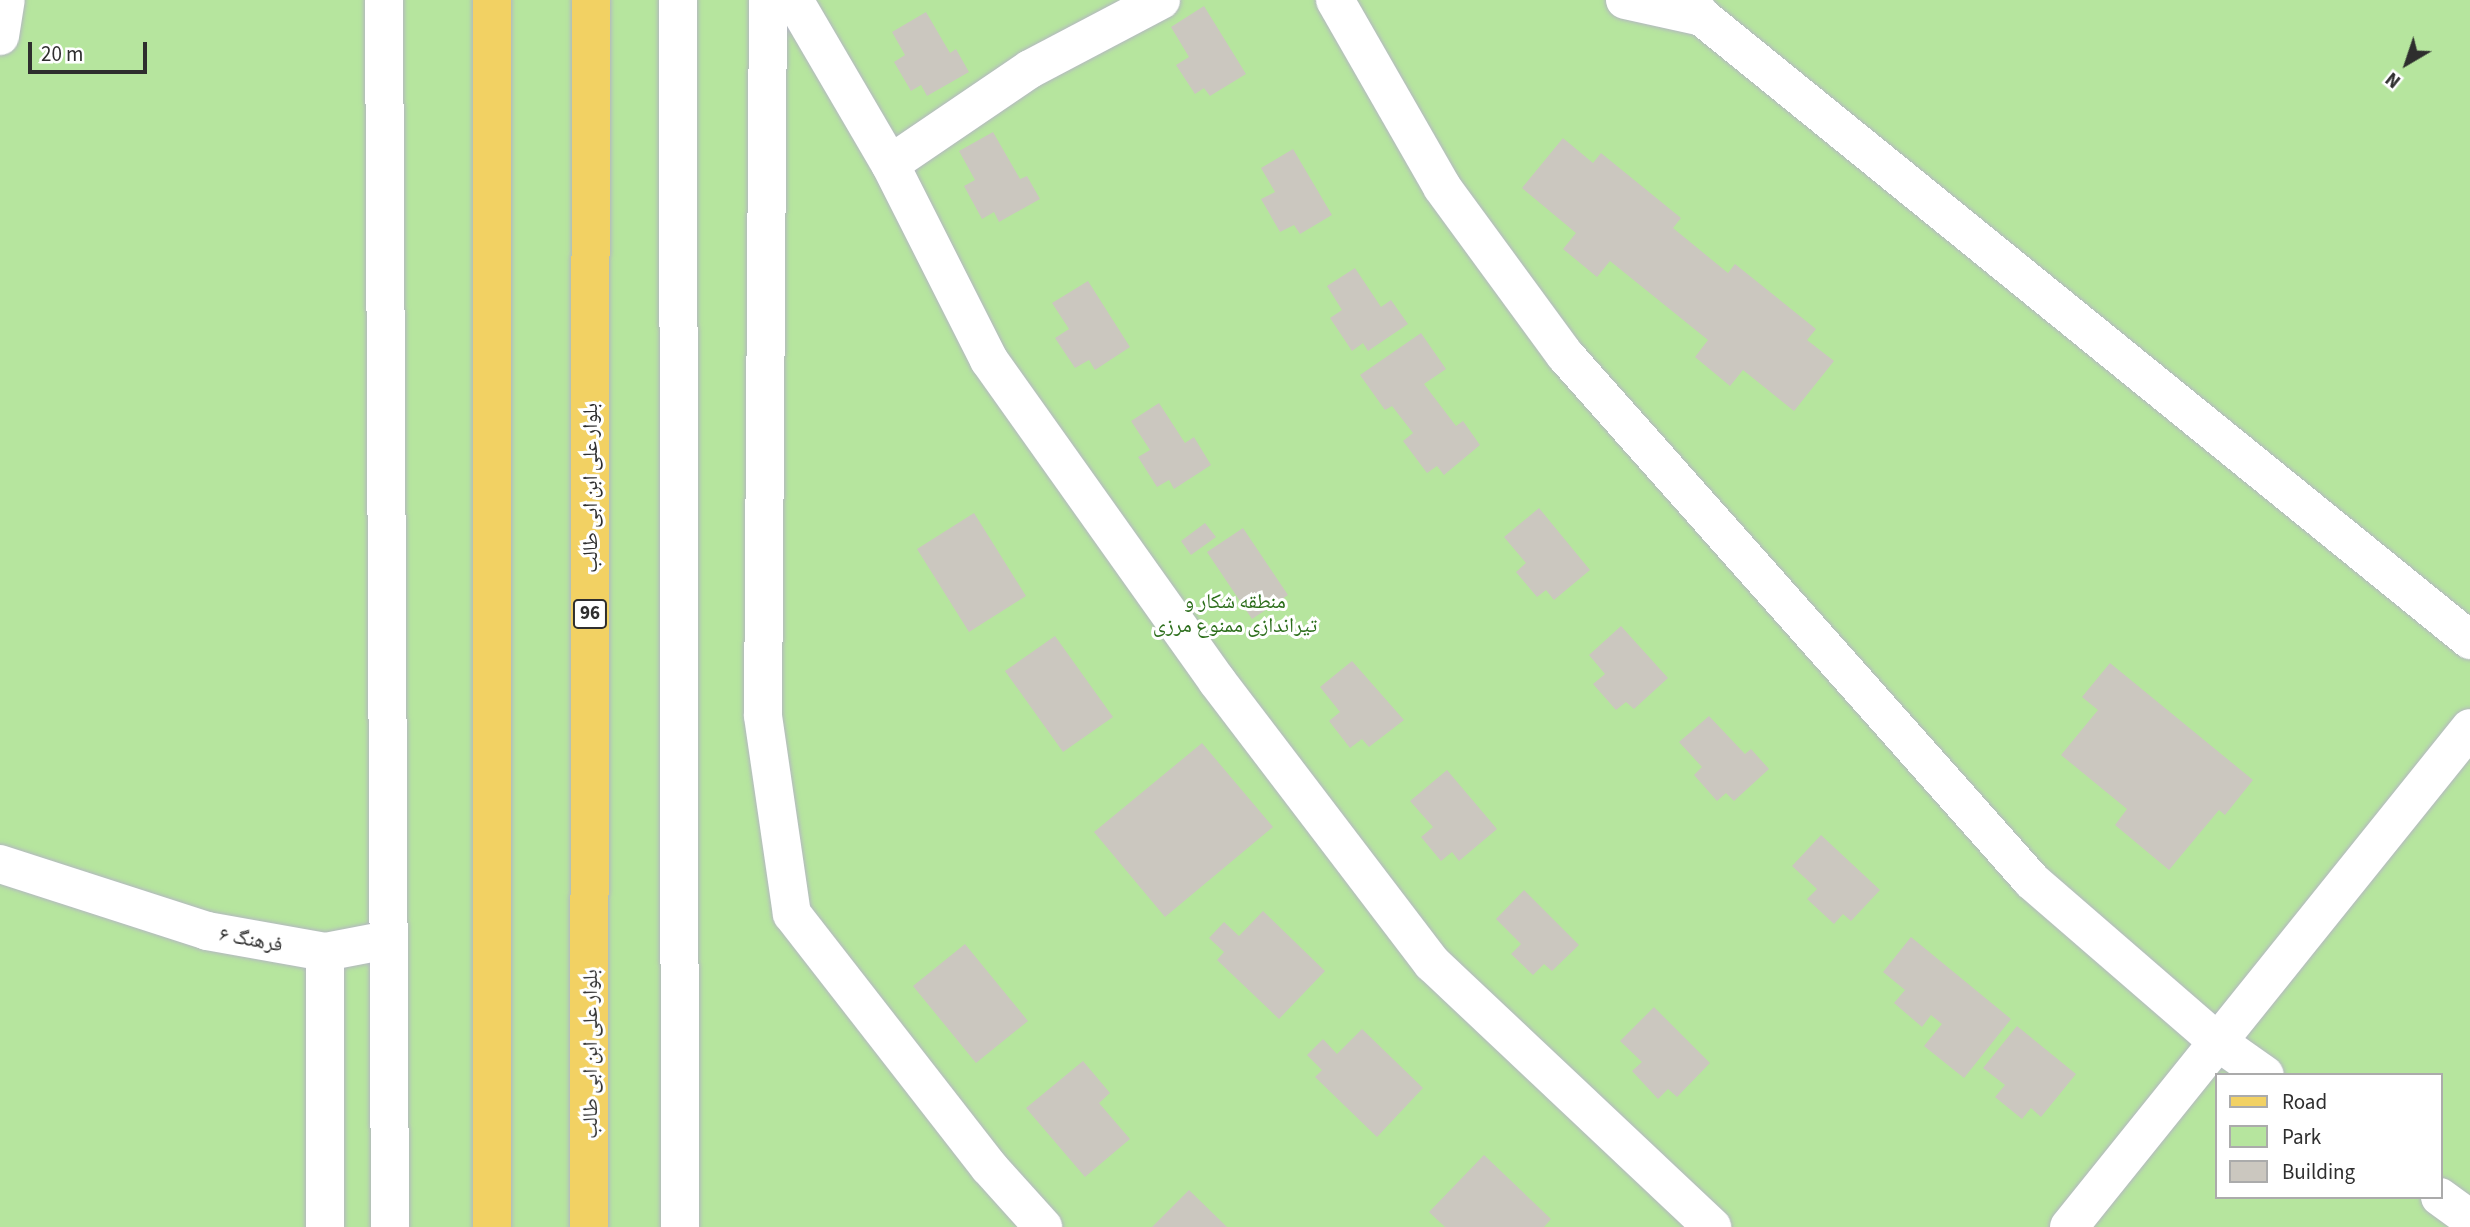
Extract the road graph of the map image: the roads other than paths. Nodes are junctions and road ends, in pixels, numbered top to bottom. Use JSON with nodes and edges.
{"nodes":[{"id":1,"x":6,"y":0,"type":"edge"},
{"id":2,"x":384,"y":0,"type":"edge"},
{"id":3,"x":492,"y":0,"type":"edge"},
{"id":4,"x":591,"y":0,"type":"edge"},
{"id":5,"x":678,"y":0,"type":"edge"},
{"id":6,"x":768,"y":0,"type":"edge"},
{"id":7,"x":794,"y":0,"type":"edge"},
{"id":8,"x":1161,"y":0,"type":"edge"},
{"id":9,"x":1335,"y":0,"type":"edge"},
{"id":10,"x":1625,"y":0,"type":"edge"},
{"id":11,"x":1695,"y":9,"type":"edge"},
{"id":12,"x":0,"y":36,"type":"edge"},
{"id":13,"x":890,"y":164,"type":"junction"},
{"id":14,"x":2470,"y":640,"type":"edge"},
{"id":15,"x":2470,"y":728,"type":"edge"},
{"id":16,"x":0,"y":864,"type":"edge"},
{"id":17,"x":388,"y":940,"type":"junction"},
{"id":18,"x":325,"y":952,"type":"junction"},
{"id":19,"x":2218,"y":1042,"type":"junction"},
{"id":20,"x":2262,"y":1073,"type":"edge"},
{"id":21,"x":2442,"y":1198,"type":"edge"},
{"id":22,"x":2470,"y":1219,"type":"edge"},
{"id":23,"x":324,"y":1227,"type":"edge"},
{"id":24,"x":390,"y":1227,"type":"edge"},
{"id":25,"x":492,"y":1227,"type":"edge"},
{"id":26,"x":589,"y":1227,"type":"edge"},
{"id":27,"x":680,"y":1227,"type":"edge"},
{"id":28,"x":1043,"y":1227,"type":"edge"},
{"id":29,"x":1712,"y":1227,"type":"edge"},
{"id":30,"x":2069,"y":1227,"type":"edge"}],
"edges":[{"from":1,"to":12,"type":"street"},
{"from":2,"to":17,"type":"street"},
{"from":3,"to":25,"type":"main road"},
{"from":4,"to":26,"type":"main road","name":"بلوار علی ابن ابی طالب","number":"96"},
{"from":5,"to":27,"type":"street"},
{"from":6,"to":28,"type":"street"},
{"from":7,"to":13,"type":"street"},
{"from":8,"to":13,"type":"street"},
{"from":9,"to":19,"type":"street"},
{"from":10,"to":11,"type":"street"},
{"from":11,"to":14,"type":"street"},
{"from":13,"to":29,"type":"street"},
{"from":15,"to":19,"type":"street"},
{"from":16,"to":18,"type":"street","name":"فرهنگ ۶"},
{"from":17,"to":18,"type":"street"},
{"from":17,"to":24,"type":"street"},
{"from":18,"to":23,"type":"street"},
{"from":19,"to":20,"type":"street"},
{"from":19,"to":30,"type":"street"},
{"from":21,"to":22,"type":"street"}]}
